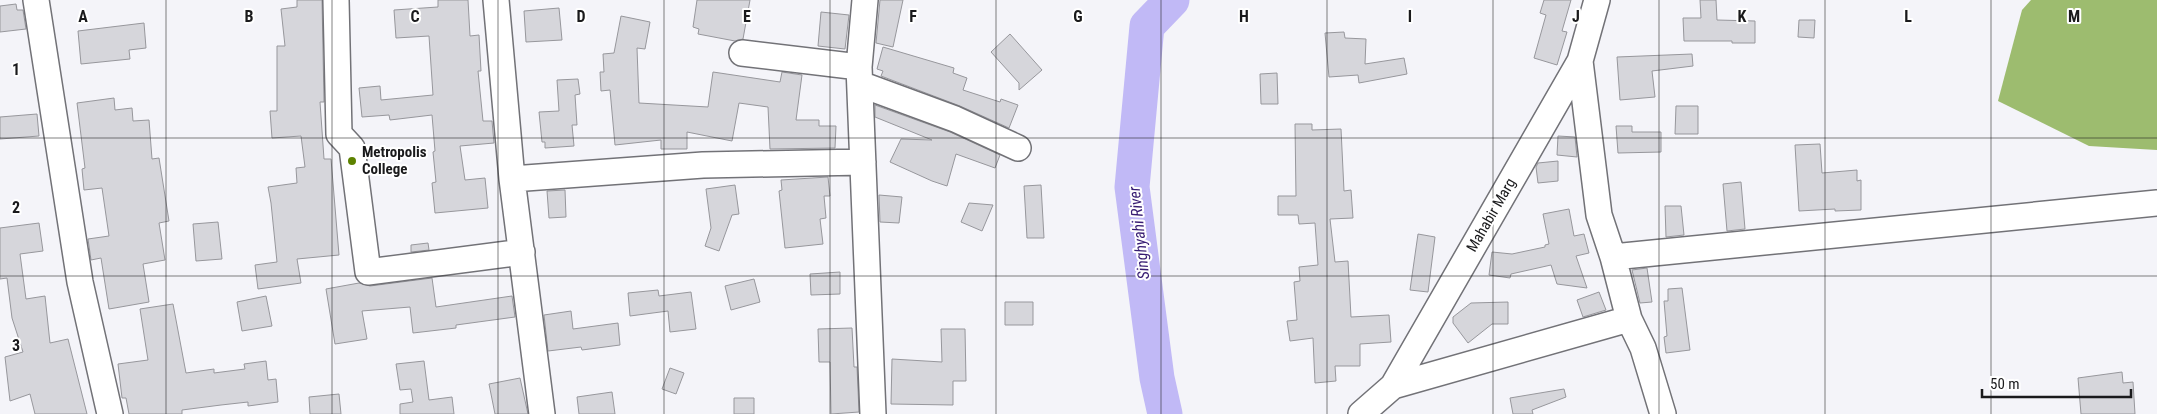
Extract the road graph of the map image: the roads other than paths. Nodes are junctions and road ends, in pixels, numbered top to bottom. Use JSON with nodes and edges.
{"nodes":[{"id":1,"x":36,"y":0,"type":"edge"},
{"id":2,"x":336,"y":0,"type":"edge"},
{"id":3,"x":496,"y":0,"type":"edge"},
{"id":4,"x":865,"y":0,"type":"edge"},
{"id":5,"x":1597,"y":0,"type":"edge"},
{"id":6,"x":742,"y":53,"type":"dead end"},
{"id":7,"x":1580,"y":61,"type":"junction"},
{"id":8,"x":860,"y":76,"type":"junction"},
{"id":9,"x":1018,"y":148,"type":"dead end"},
{"id":10,"x":863,"y":162,"type":"junction"},
{"id":11,"x":512,"y":179,"type":"junction"},
{"id":12,"x":2157,"y":203,"type":"edge"},
{"id":13,"x":522,"y":252,"type":"junction"},
{"id":14,"x":1614,"y":257,"type":"junction"},
{"id":15,"x":1630,"y":319,"type":"junction"},
{"id":16,"x":1393,"y":386,"type":"junction"},
{"id":17,"x":110,"y":414,"type":"edge"},
{"id":18,"x":542,"y":414,"type":"edge"},
{"id":19,"x":873,"y":414,"type":"edge"},
{"id":20,"x":1361,"y":414,"type":"edge"},
{"id":21,"x":1663,"y":414,"type":"edge"}],
"edges":[{"from":1,"to":17,"type":"street"},
{"from":2,"to":13,"type":"street"},
{"from":3,"to":11,"type":"street"},
{"from":4,"to":8,"type":"street"},
{"from":5,"to":7,"type":"street","name":"Mahabir Marg"},
{"from":6,"to":8,"type":"street"},
{"from":7,"to":14,"type":"street"},
{"from":7,"to":16,"type":"street","name":"Mahabir Marg"},
{"from":8,"to":9,"type":"street"},
{"from":8,"to":10,"type":"street"},
{"from":10,"to":11,"type":"street"},
{"from":10,"to":19,"type":"street"},
{"from":11,"to":13,"type":"street"},
{"from":12,"to":14,"type":"street"},
{"from":13,"to":18,"type":"street"},
{"from":14,"to":15,"type":"street"},
{"from":15,"to":16,"type":"street"},
{"from":15,"to":21,"type":"street"},
{"from":16,"to":20,"type":"street","name":"Mahabir Marg"}]}
